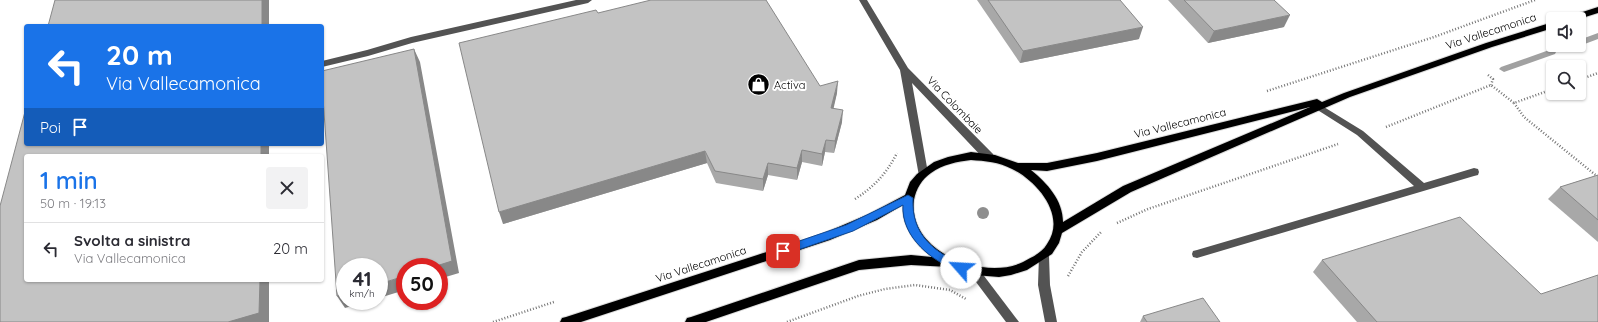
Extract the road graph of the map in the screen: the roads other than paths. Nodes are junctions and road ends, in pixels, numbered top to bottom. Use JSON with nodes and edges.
{"nodes":[{"id":1,"x":588,"y":0,"type":"edge"},
{"id":2,"x":863,"y":0,"type":"edge"},
{"id":3,"x":1598,"y":10,"type":"edge"},
{"id":4,"x":1586,"y":14,"type":"edge"},
{"id":5,"x":1546,"y":27,"type":"edge"},
{"id":6,"x":324,"y":64,"type":"edge"},
{"id":7,"x":905,"y":70,"type":"junction"},
{"id":8,"x":1347,"y":95,"type":"junction"},
{"id":9,"x":1319,"y":107,"type":"junction"},
{"id":10,"x":989,"y":157,"type":"junction"},
{"id":11,"x":1017,"y":166,"type":"junction"},
{"id":12,"x":1474,"y":172,"type":"dead end"},
{"id":13,"x":923,"y":173,"type":"junction"},
{"id":14,"x":1422,"y":187,"type":"junction"},
{"id":15,"x":908,"y":198,"type":"junction"},
{"id":16,"x":1058,"y":230,"type":"junction"},
{"id":17,"x":1197,"y":254,"type":"dead end"},
{"id":18,"x":1044,"y":256,"type":"junction"},
{"id":19,"x":949,"y":263,"type":"junction"},
{"id":20,"x":974,"y":271,"type":"junction"},
{"id":21,"x":566,"y":322,"type":"edge"},
{"id":22,"x":691,"y":322,"type":"edge"},
{"id":23,"x":1013,"y":322,"type":"edge"},
{"id":24,"x":1051,"y":322,"type":"edge"}],
"edges":[{"from":1,"to":6,"type":"street"},
{"from":2,"to":7,"type":"street","name":"Via Colombaie"},
{"from":3,"to":4,"type":"main road"},
{"from":5,"to":8,"type":"main road","name":"Via Vallecamonica"},
{"from":7,"to":10,"type":"street","name":"Via Colombaie"},
{"from":7,"to":13,"type":"street","name":"Via Colombaie"},
{"from":8,"to":9,"type":"main road","name":"Via Vallecamonica"},
{"from":8,"to":11,"type":"main road","name":"Via Vallecamonica"},
{"from":9,"to":14,"type":"street"},
{"from":9,"to":16,"type":"main road","name":"Via Vallecamonica"},
{"from":10,"to":11,"type":"main road"},
{"from":10,"to":13,"type":"main road"},
{"from":11,"to":16,"type":"main road"},
{"from":12,"to":14,"type":"street"},
{"from":13,"to":15,"type":"main road"},
{"from":14,"to":17,"type":"street"},
{"from":15,"to":19,"type":"main road"},
{"from":15,"to":21,"type":"main road","name":"Via Vallecamonica"},
{"from":16,"to":18,"type":"main road"},
{"from":18,"to":20,"type":"main road"},
{"from":18,"to":24,"type":"street"},
{"from":19,"to":20,"type":"main road"},
{"from":19,"to":22,"type":"main road"},
{"from":20,"to":23,"type":"street"}]}
